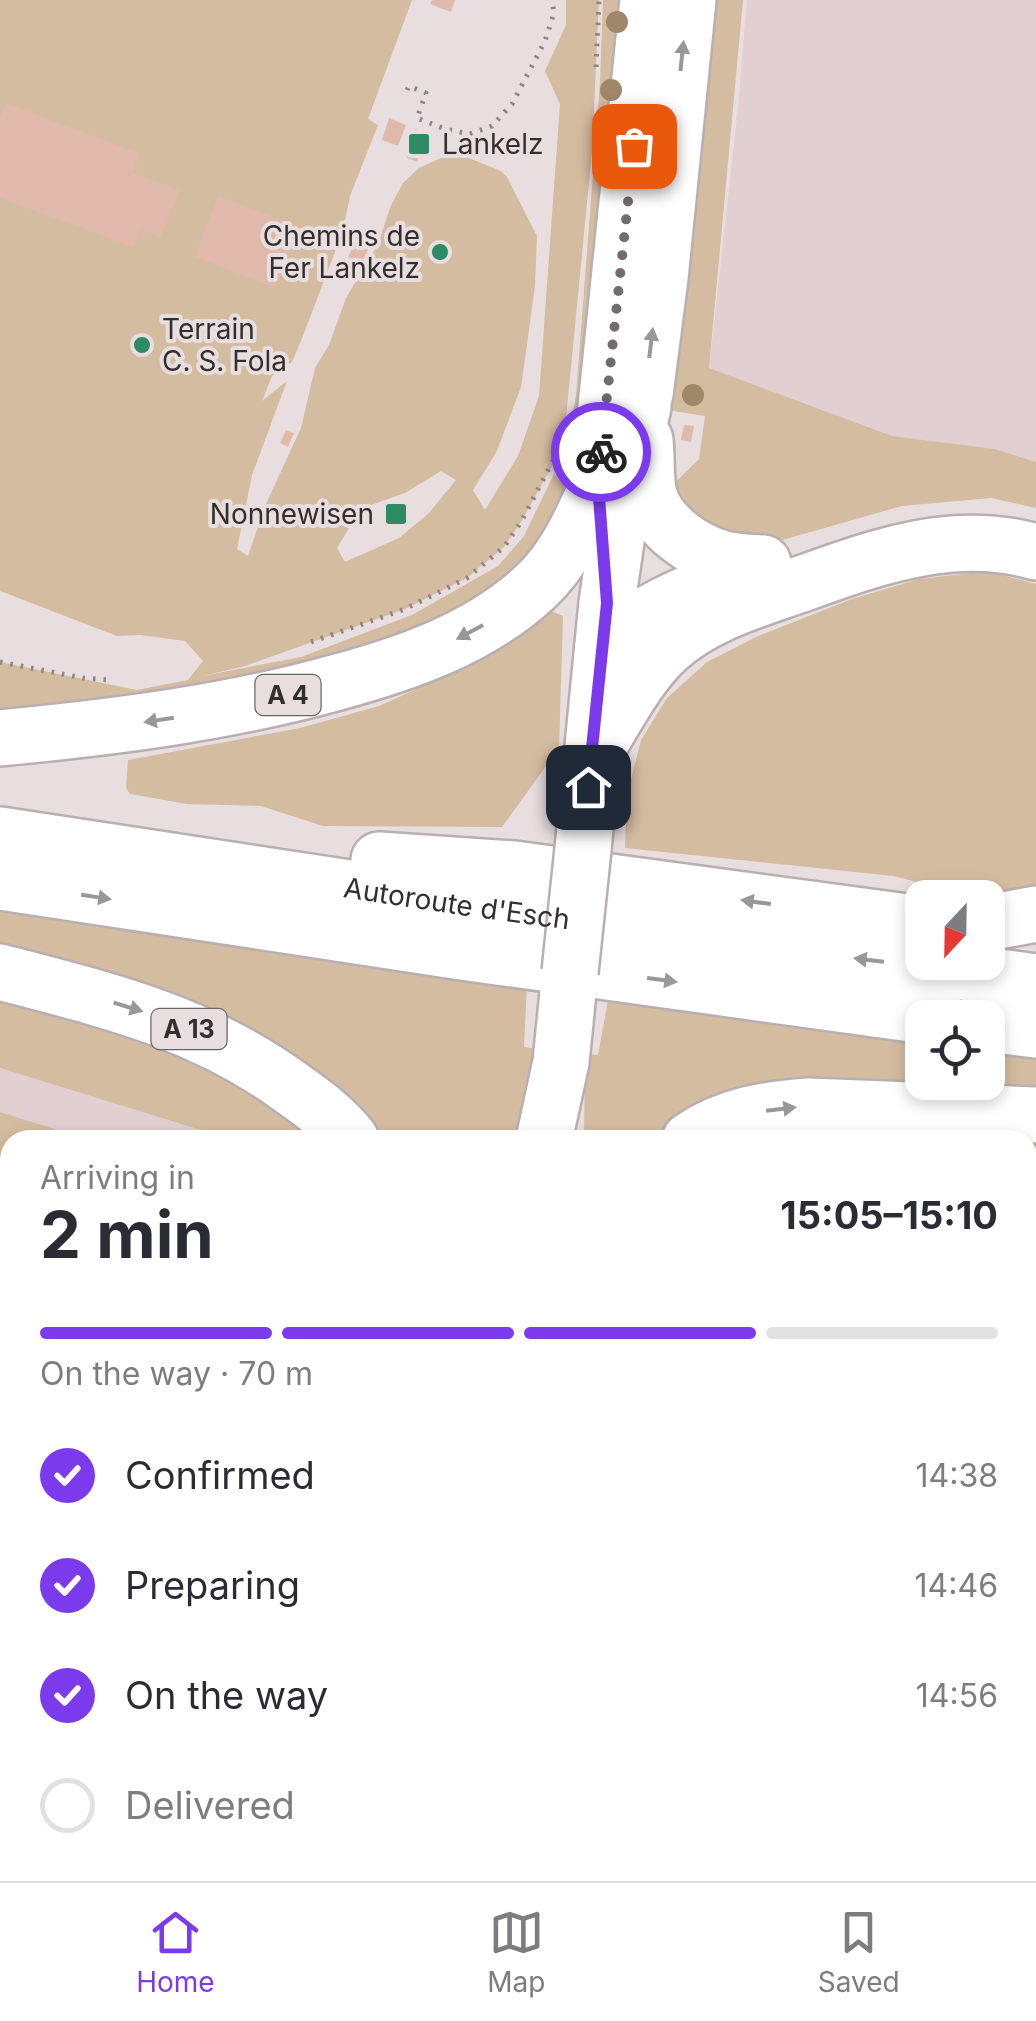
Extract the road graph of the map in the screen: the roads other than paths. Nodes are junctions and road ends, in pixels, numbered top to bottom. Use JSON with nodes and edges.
{"nodes":[{"id":1,"x":648,"y":0,"type":"edge"},
{"id":2,"x":688,"y":0,"type":"edge"},
{"id":3,"x":643,"y":407,"type":"junction"},
{"id":4,"x":598,"y":484,"type":"junction"},
{"id":5,"x":1036,"y":520,"type":"edge"},
{"id":6,"x":1036,"y":552,"type":"edge"},
{"id":7,"x":763,"y":563,"type":"junction"},
{"id":8,"x":605,"y":624,"type":"junction"},
{"id":9,"x":0,"y":738,"type":"edge"},
{"id":10,"x":592,"y":756,"type":"junction"},
{"id":11,"x":0,"y":834,"type":"edge"},
{"id":12,"x":124,"y":855,"type":"junction"},
{"id":13,"x":0,"y":882,"type":"edge"},
{"id":14,"x":1036,"y":914,"type":"edge"},
{"id":15,"x":1005,"y":920,"type":"edge"},
{"id":16,"x":905,"y":922,"type":"edge"},
{"id":17,"x":0,"y":972,"type":"edge"},
{"id":18,"x":1036,"y":982,"type":"edge"},
{"id":19,"x":905,"y":1013,"type":"edge"},
{"id":20,"x":1005,"y":1026,"type":"edge"},
{"id":21,"x":1036,"y":1030,"type":"edge"},
{"id":22,"x":562,"y":1050,"type":"junction"},
{"id":23,"x":1036,"y":1115,"type":"edge"},
{"id":24,"x":340,"y":1130,"type":"edge"},
{"id":25,"x":546,"y":1130,"type":"edge"},
{"id":26,"x":561,"y":1130,"type":"edge"},
{"id":27,"x":707,"y":1130,"type":"edge"}],
"edges":[{"from":1,"to":4,"type":"main road"},
{"from":3,"to":2,"type":"main road","one_way":true},
{"from":3,"to":7,"type":"main road"},
{"from":3,"to":8,"type":"main road"},
{"from":4,"to":8,"type":"main road"},
{"from":4,"to":9,"type":"main road","number":"A 4","one_way":true},
{"from":5,"to":7,"type":"main road"},
{"from":6,"to":10,"type":"main road"},
{"from":7,"to":8,"type":"main road"},
{"from":8,"to":10,"type":"main road"},
{"from":10,"to":22,"type":"main road","bridge":true},
{"from":11,"to":12,"type":"main road","name":"Autoroute d'Esch"},
{"from":16,"to":12,"type":"main road","one_way":true},
{"from":18,"to":12,"type":"main road","name":"Autoroute d'Esch","one_way":true},
{"from":13,"to":19,"type":"main road","name":"Autoroute d'Esch","one_way":true},
{"from":14,"to":15,"type":"main road"},
{"from":17,"to":24,"type":"main road","number":"A 13","one_way":true},
{"from":20,"to":21,"type":"main road"},
{"from":22,"to":25,"type":"main road"},
{"from":22,"to":26,"type":"main road"},
{"from":27,"to":23,"type":"main road","one_way":true}]}
